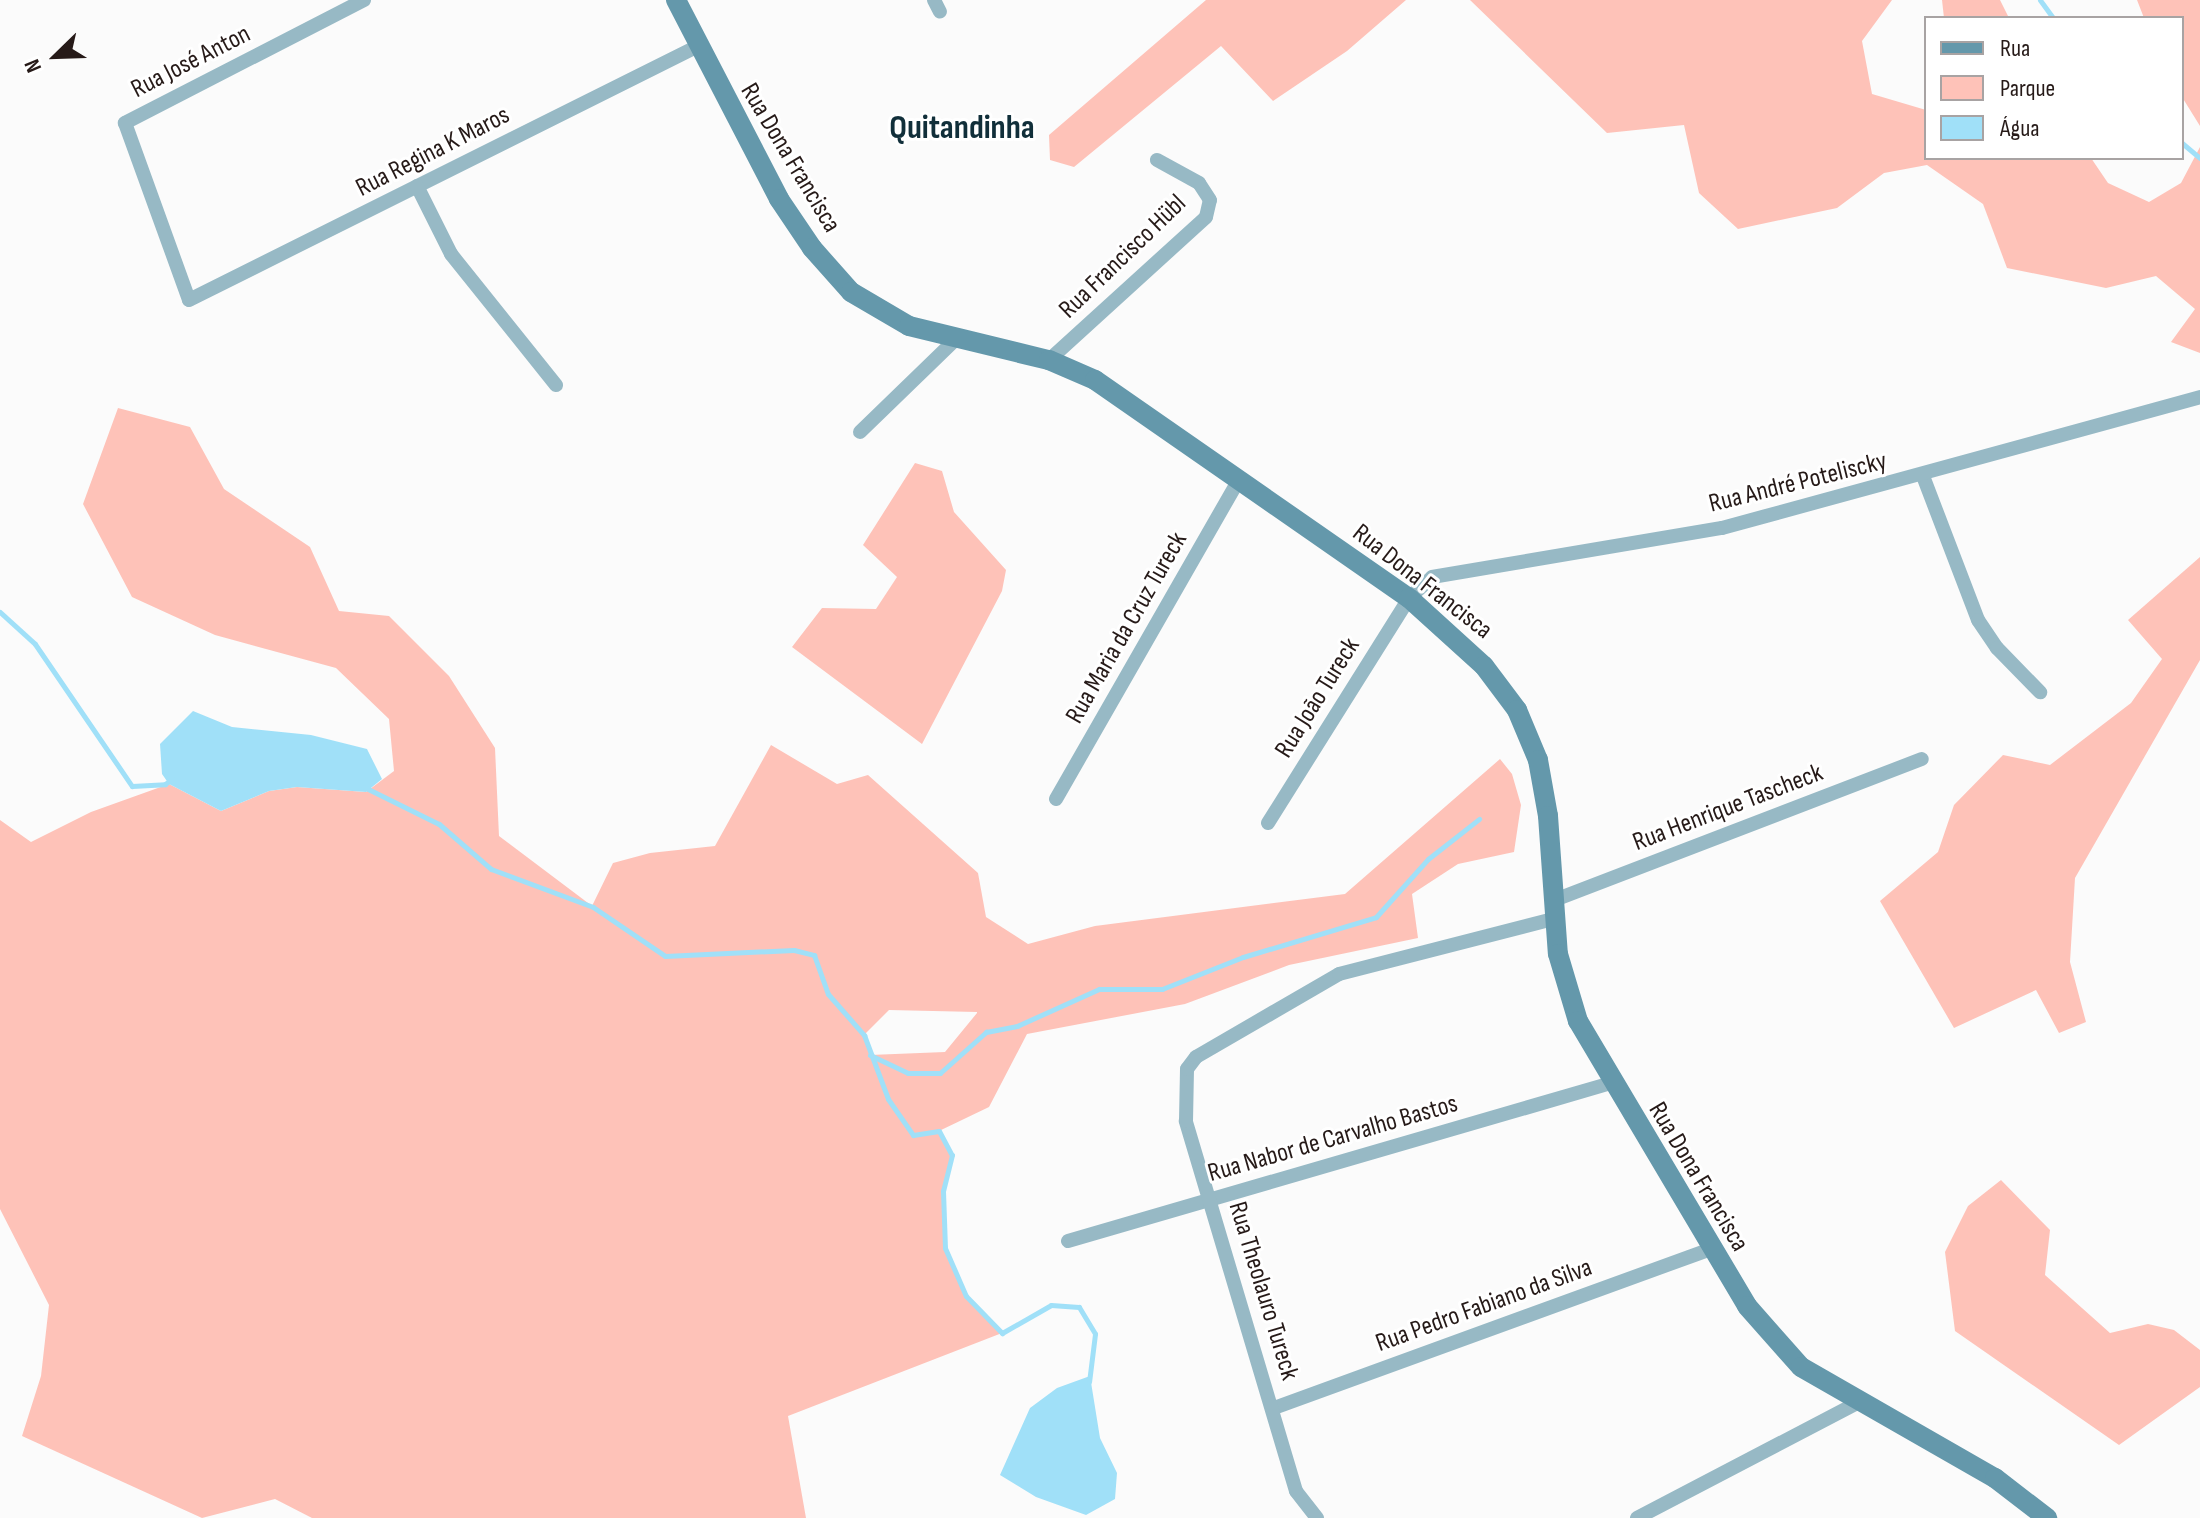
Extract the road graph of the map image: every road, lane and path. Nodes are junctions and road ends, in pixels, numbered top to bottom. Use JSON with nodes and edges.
{"nodes":[{"id":1,"x":364,"y":0,"type":"edge"},
{"id":2,"x":676,"y":0,"type":"edge"},
{"id":3,"x":698,"y":46,"type":"junction"},
{"id":4,"x":1157,"y":160,"type":"dead end"},
{"id":5,"x":417,"y":186,"type":"junction"},
{"id":6,"x":189,"y":300,"type":"joint"},
{"id":7,"x":956,"y":339,"type":"junction"},
{"id":8,"x":1049,"y":360,"type":"junction"},
{"id":9,"x":556,"y":385,"type":"dead end"},
{"id":10,"x":2200,"y":397,"type":"edge"},
{"id":11,"x":860,"y":432,"type":"dead end"},
{"id":12,"x":1923,"y":476,"type":"junction"},
{"id":13,"x":1239,"y":480,"type":"junction"},
{"id":14,"x":1409,"y":598,"type":"junction"},
{"id":15,"x":2040,"y":692,"type":"dead end"},
{"id":16,"x":1922,"y":759,"type":"dead end"},
{"id":17,"x":1056,"y":799,"type":"dead end"},
{"id":18,"x":1268,"y":823,"type":"dead end"},
{"id":19,"x":1553,"y":910,"type":"junction"},
{"id":20,"x":1611,"y":1083,"type":"junction"},
{"id":21,"x":1183,"y":1084,"type":"joint"},
{"id":22,"x":1211,"y":1200,"type":"junction"},
{"id":23,"x":1068,"y":1241,"type":"dead end"},
{"id":24,"x":1710,"y":1249,"type":"junction"},
{"id":25,"x":1859,"y":1402,"type":"junction"},
{"id":26,"x":1274,"y":1408,"type":"junction"},
{"id":27,"x":1312,"y":1514,"type":"edge"},
{"id":28,"x":1637,"y":1518,"type":"edge"},
{"id":29,"x":2047,"y":1518,"type":"edge"}],
"edges":[{"from":1,"to":6,"type":"street","name":"Rua José Anton"},
{"from":2,"to":3,"type":"main road","name":"Rua Dona Francisca"},
{"from":3,"to":5,"type":"street","name":"Rua Regina K Maros"},
{"from":3,"to":7,"type":"main road","name":"Rua Dona Francisca"},
{"from":4,"to":8,"type":"street","name":"Rua Francisco Hübl"},
{"from":5,"to":6,"type":"street","name":"Rua Regina K Maros"},
{"from":5,"to":9,"type":"street"},
{"from":7,"to":8,"type":"main road","name":"Rua Dona Francisca"},
{"from":7,"to":11,"type":"street"},
{"from":8,"to":13,"type":"main road","name":"Rua Dona Francisca"},
{"from":10,"to":12,"type":"street","name":"Rua André Poteliscky"},
{"from":12,"to":14,"type":"street","name":"Rua André Poteliscky"},
{"from":12,"to":15,"type":"street"},
{"from":13,"to":14,"type":"main road","name":"Rua Dona Francisca"},
{"from":13,"to":17,"type":"street","name":"Rua Maria da Cruz Tureck"},
{"from":14,"to":18,"type":"street","name":"Rua João Tureck"},
{"from":14,"to":19,"type":"main road","name":"Rua Dona Francisca"},
{"from":16,"to":19,"type":"street","name":"Rua Henrique Tascheck"},
{"from":19,"to":20,"type":"main road","name":"Rua Dona Francisca"},
{"from":19,"to":21,"type":"street","name":"Rua Henrique Tascheck"},
{"from":20,"to":22,"type":"street","name":"Rua Nabor de Carvalho Bastos"},
{"from":20,"to":24,"type":"main road","name":"Rua Dona Francisca"},
{"from":21,"to":22,"type":"street","name":"Rua Theolauro Tureck"},
{"from":22,"to":23,"type":"street","name":"Rua Nabor de Carvalho Bastos"},
{"from":22,"to":26,"type":"street","name":"Rua Theolauro Tureck"},
{"from":24,"to":25,"type":"main road","name":"Rua Dona Francisca"},
{"from":24,"to":26,"type":"street","name":"Rua Pedro Fabiano da Silva"},
{"from":25,"to":28,"type":"street"},
{"from":25,"to":29,"type":"main road","name":"Rua Dona Francisca"},
{"from":26,"to":27,"type":"street","name":"Rua Theolauro Tureck"}]}
